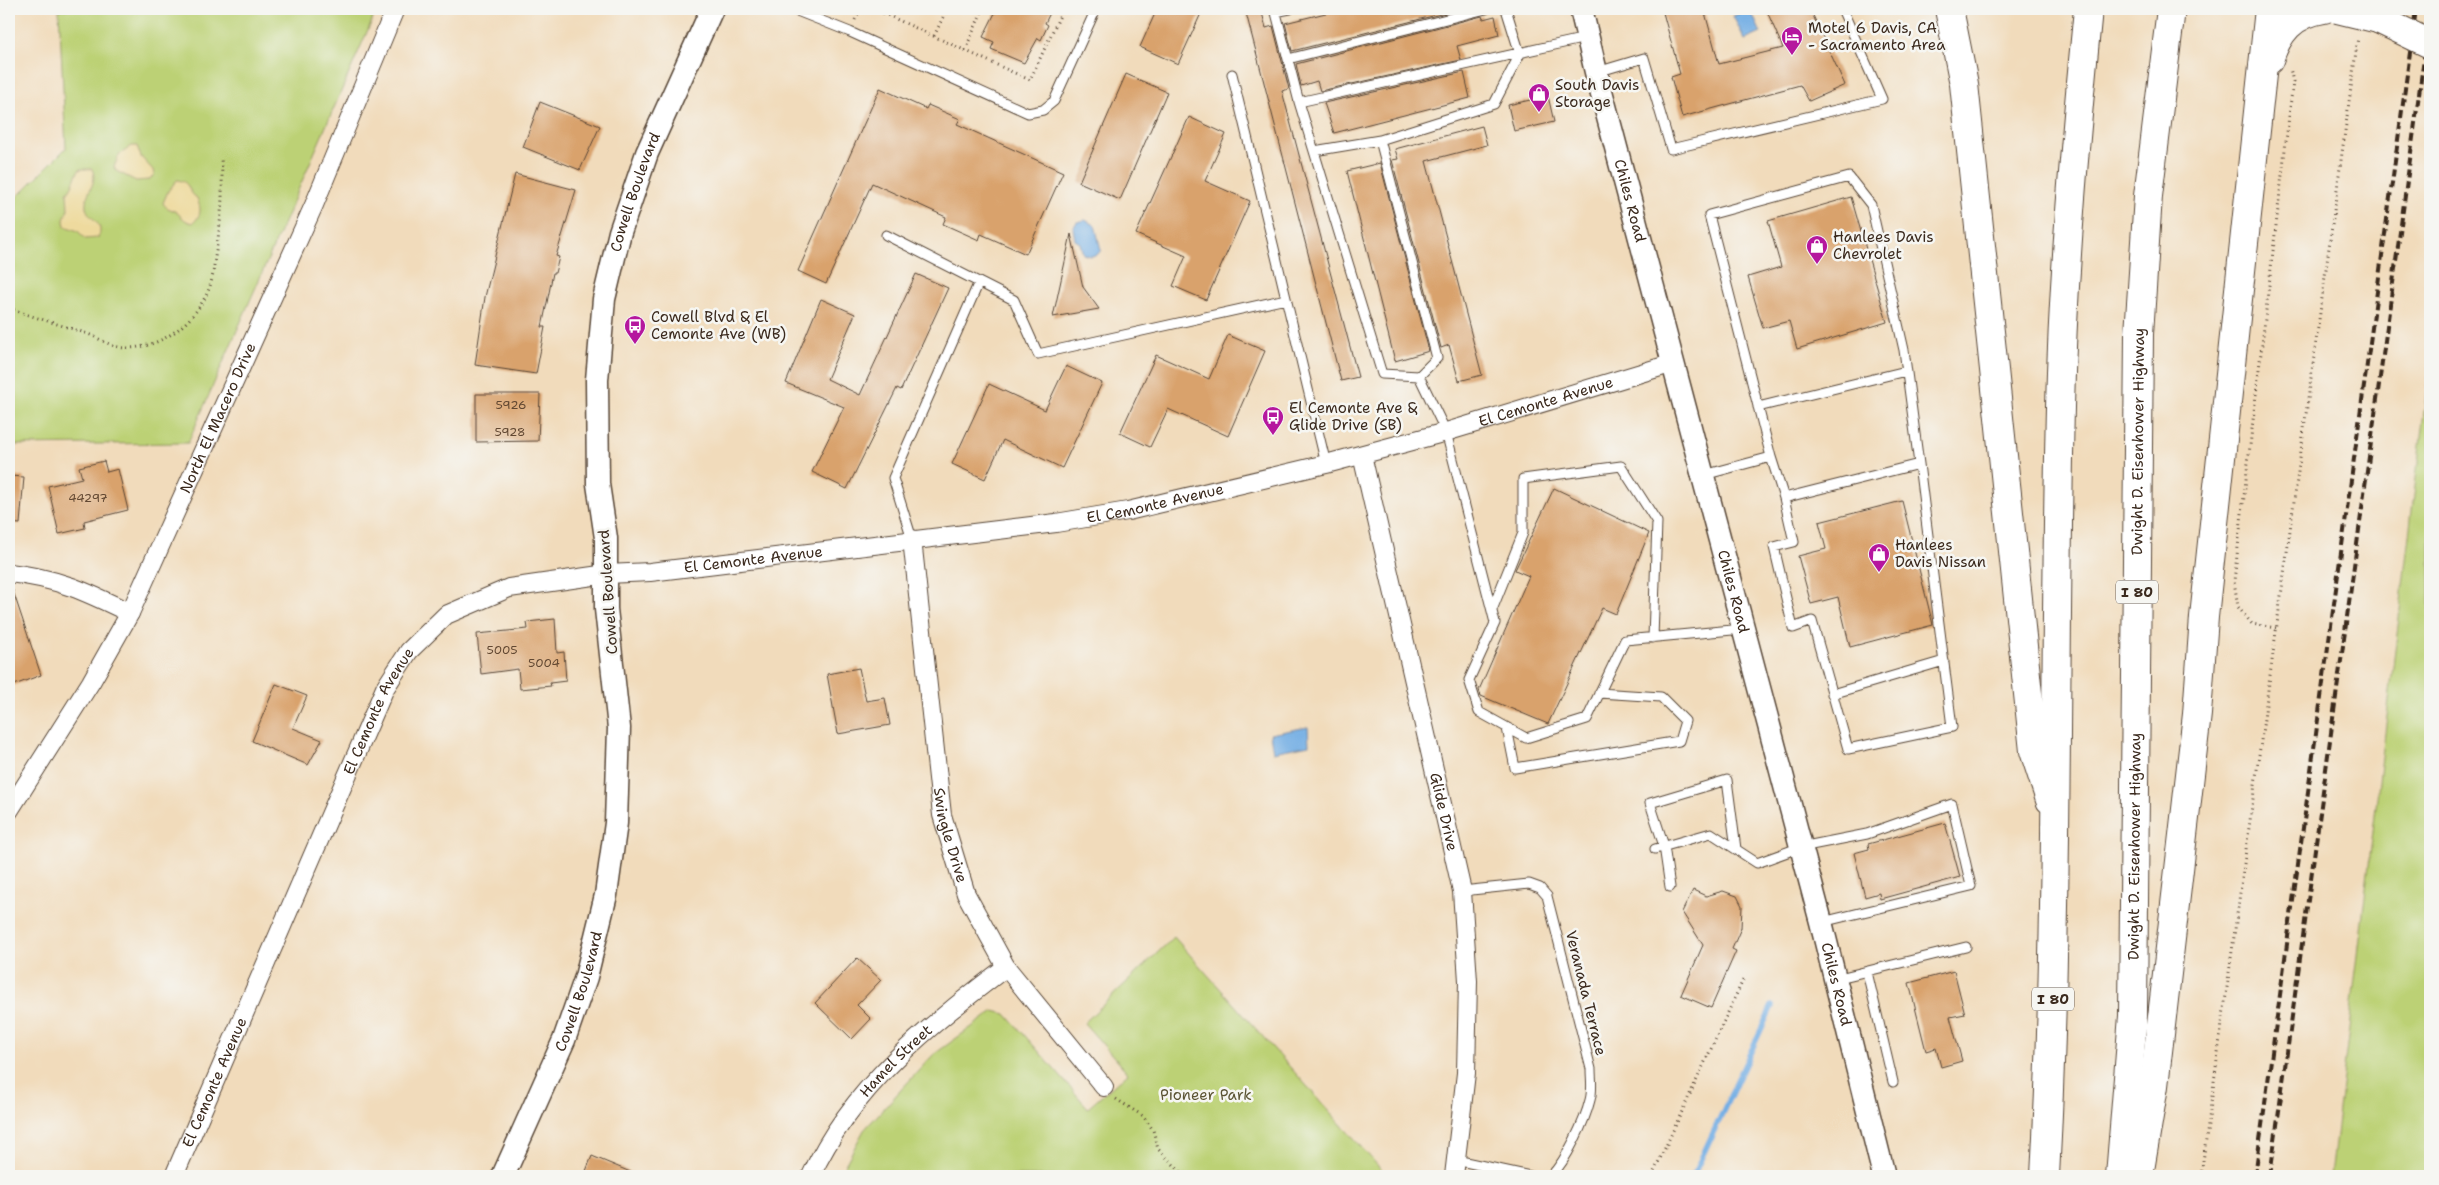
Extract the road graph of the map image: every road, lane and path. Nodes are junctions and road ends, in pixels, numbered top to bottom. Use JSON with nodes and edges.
{"nodes":[{"id":1,"x":395,"y":9,"type":"edge"},
{"id":2,"x":712,"y":9,"type":"edge"},
{"id":3,"x":792,"y":9,"type":"edge"},
{"id":4,"x":874,"y":9,"type":"edge"},
{"id":5,"x":947,"y":9,"type":"edge"},
{"id":6,"x":983,"y":9,"type":"edge"},
{"id":7,"x":1063,"y":9,"type":"edge"},
{"id":8,"x":1096,"y":9,"type":"edge"},
{"id":9,"x":1290,"y":9,"type":"edge"},
{"id":10,"x":1486,"y":9,"type":"edge"},
{"id":11,"x":1506,"y":9,"type":"edge"},
{"id":12,"x":1582,"y":9,"type":"edge"},
{"id":13,"x":1842,"y":9,"type":"edge"},
{"id":14,"x":1949,"y":9,"type":"edge"},
{"id":15,"x":2088,"y":9,"type":"edge"},
{"id":16,"x":2171,"y":9,"type":"edge"},
{"id":17,"x":2269,"y":9,"type":"edge"},
{"id":18,"x":2325,"y":9,"type":"edge"},
{"id":19,"x":1275,"y":10,"type":"edge"},
{"id":20,"x":2368,"y":24,"type":"junction"},
{"id":21,"x":934,"y":36,"type":"junction"},
{"id":22,"x":1589,"y":37,"type":"junction"},
{"id":23,"x":2430,"y":44,"type":"edge"},
{"id":24,"x":965,"y":50,"type":"junction"},
{"id":25,"x":1520,"y":54,"type":"junction"},
{"id":26,"x":1288,"y":59,"type":"junction"},
{"id":27,"x":2290,"y":68,"type":"dead end"},
{"id":28,"x":1596,"y":72,"type":"junction"},
{"id":29,"x":1232,"y":74,"type":"dead end"},
{"id":30,"x":2262,"y":81,"type":"junction"},
{"id":31,"x":1299,"y":102,"type":"junction"},
{"id":32,"x":1380,"y":140,"type":"junction"},
{"id":33,"x":1314,"y":151,"type":"junction"},
{"id":34,"x":221,"y":159,"type":"dead end"},
{"id":35,"x":886,"y":235,"type":"dead end"},
{"id":36,"x":979,"y":282,"type":"junction"},
{"id":37,"x":1286,"y":299,"type":"junction"},
{"id":38,"x":9,"y":308,"type":"edge"},
{"id":39,"x":1674,"y":363,"type":"junction"},
{"id":40,"x":1906,"y":371,"type":"junction"},
{"id":41,"x":1419,"y":376,"type":"junction"},
{"id":42,"x":1758,"y":407,"type":"junction"},
{"id":43,"x":1446,"y":432,"type":"junction"},
{"id":44,"x":1362,"y":455,"type":"junction"},
{"id":45,"x":1771,"y":457,"type":"junction"},
{"id":46,"x":1326,"y":464,"type":"junction"},
{"id":47,"x":1920,"y":464,"type":"junction"},
{"id":48,"x":1704,"y":475,"type":"junction"},
{"id":49,"x":1784,"y":498,"type":"junction"},
{"id":50,"x":912,"y":539,"type":"junction"},
{"id":51,"x":9,"y":573,"type":"edge"},
{"id":52,"x":607,"y":574,"type":"junction"},
{"id":53,"x":1492,"y":611,"type":"junction"},
{"id":54,"x":130,"y":613,"type":"junction"},
{"id":55,"x":2276,"y":628,"type":"junction"},
{"id":56,"x":1743,"y":629,"type":"junction"},
{"id":57,"x":1653,"y":638,"type":"junction"},
{"id":58,"x":1944,"y":661,"type":"junction"},
{"id":59,"x":1600,"y":693,"type":"junction"},
{"id":60,"x":1832,"y":694,"type":"junction"},
{"id":61,"x":1507,"y":728,"type":"junction"},
{"id":62,"x":9,"y":811,"type":"edge"},
{"id":63,"x":2057,"y":822,"type":"junction"},
{"id":64,"x":1660,"y":847,"type":"junction"},
{"id":65,"x":1801,"y":847,"type":"junction"},
{"id":66,"x":1736,"y":849,"type":"junction"},
{"id":67,"x":1670,"y":887,"type":"dead end"},
{"id":68,"x":1462,"y":891,"type":"junction"},
{"id":69,"x":1821,"y":922,"type":"junction"},
{"id":70,"x":1966,"y":947,"type":"dead end"},
{"id":71,"x":1006,"y":968,"type":"junction"},
{"id":72,"x":1867,"y":972,"type":"junction"},
{"id":73,"x":1744,"y":978,"type":"dead end"},
{"id":74,"x":1835,"y":980,"type":"junction"},
{"id":75,"x":1893,"y":1082,"type":"dead end"},
{"id":76,"x":1104,"y":1087,"type":"joint"},
{"id":77,"x":1455,"y":1168,"type":"edge"},
{"id":78,"x":174,"y":1176,"type":"edge"},
{"id":79,"x":503,"y":1176,"type":"edge"},
{"id":80,"x":811,"y":1176,"type":"edge"},
{"id":81,"x":1185,"y":1176,"type":"edge"},
{"id":82,"x":1530,"y":1176,"type":"edge"},
{"id":83,"x":1551,"y":1176,"type":"edge"},
{"id":84,"x":1652,"y":1176,"type":"edge"},
{"id":85,"x":1884,"y":1176,"type":"edge"},
{"id":86,"x":2045,"y":1176,"type":"edge"},
{"id":87,"x":2120,"y":1176,"type":"edge"},
{"id":88,"x":2138,"y":1176,"type":"edge"},
{"id":89,"x":2202,"y":1176,"type":"edge"}],
"edges":[{"from":1,"to":54,"type":"street","name":"North El Macero Drive"},
{"from":2,"to":52,"type":"street","name":"Cowell Boulevard"},
{"from":3,"to":8,"type":"lane"},
{"from":4,"to":21,"type":"path"},
{"from":5,"to":21,"type":"path"},
{"from":6,"to":24,"type":"path"},
{"from":7,"to":24,"type":"path"},
{"from":9,"to":19,"type":"lane"},
{"from":10,"to":26,"type":"lane"},
{"from":11,"to":25,"type":"lane"},
{"from":12,"to":22,"type":"street","name":"Chiles Road"},
{"from":13,"to":28,"type":"lane"},
{"from":14,"to":63,"type":"main road"},
{"from":15,"to":63,"type":"main road","number":"I 80"},
{"from":16,"to":87,"type":"main road","name":"Dwight D. Eisenhower Highway","number":"I 80"},
{"from":17,"to":30,"type":"main road"},
{"from":18,"to":20,"type":"main road","bridge":true},
{"from":18,"to":30,"type":"main road"},
{"from":19,"to":26,"type":"lane"},
{"from":20,"to":23,"type":"main road","bridge":true},
{"from":20,"to":55,"type":"path"},
{"from":21,"to":24,"type":"path"},
{"from":22,"to":25,"type":"lane"},
{"from":22,"to":28,"type":"street","name":"Chiles Road"},
{"from":25,"to":31,"type":"lane"},
{"from":25,"to":32,"type":"lane"},
{"from":26,"to":31,"type":"lane"},
{"from":27,"to":55,"type":"path"},
{"from":28,"to":39,"type":"street","name":"Chiles Road"},
{"from":29,"to":37,"type":"lane"},
{"from":30,"to":88,"type":"main road"},
{"from":31,"to":33,"type":"lane"},
{"from":32,"to":33,"type":"lane"},
{"from":32,"to":41,"type":"lane"},
{"from":33,"to":41,"type":"lane"},
{"from":34,"to":38,"type":"path"},
{"from":35,"to":36,"type":"lane"},
{"from":36,"to":37,"type":"lane"},
{"from":36,"to":50,"type":"lane"},
{"from":37,"to":46,"type":"lane"},
{"from":39,"to":43,"type":"street","name":"El Cemonte Avenue"},
{"from":39,"to":48,"type":"street","name":"Chiles Road"},
{"from":40,"to":42,"type":"lane"},
{"from":40,"to":42,"type":"lane"},
{"from":40,"to":47,"type":"lane"},
{"from":41,"to":43,"type":"lane"},
{"from":42,"to":45,"type":"lane"},
{"from":43,"to":44,"type":"street","name":"El Cemonte Avenue"},
{"from":43,"to":53,"type":"lane"},
{"from":44,"to":46,"type":"street","name":"El Cemonte Avenue"},
{"from":44,"to":68,"type":"street","name":"Glide Drive"},
{"from":45,"to":48,"type":"lane"},
{"from":45,"to":49,"type":"lane"},
{"from":46,"to":50,"type":"street","name":"El Cemonte Avenue"},
{"from":47,"to":49,"type":"lane"},
{"from":47,"to":58,"type":"lane"},
{"from":48,"to":56,"type":"street","name":"Chiles Road"},
{"from":49,"to":60,"type":"lane"},
{"from":50,"to":52,"type":"street","name":"El Cemonte Avenue"},
{"from":50,"to":71,"type":"street","name":"Swingle Drive"},
{"from":51,"to":54,"type":"street"},
{"from":52,"to":78,"type":"street","name":"El Cemonte Avenue"},
{"from":52,"to":79,"type":"street","name":"Cowell Boulevard"},
{"from":53,"to":57,"type":"lane"},
{"from":53,"to":61,"type":"lane"},
{"from":54,"to":62,"type":"street","name":"North El Macero Drive"},
{"from":55,"to":89,"type":"path"},
{"from":56,"to":57,"type":"lane"},
{"from":56,"to":65,"type":"street","name":"Chiles Road"},
{"from":57,"to":59,"type":"lane"},
{"from":58,"to":60,"type":"lane"},
{"from":58,"to":60,"type":"lane"},
{"from":59,"to":61,"type":"lane"},
{"from":59,"to":61,"type":"lane"},
{"from":63,"to":86,"type":"main road","number":"I 80"},
{"from":64,"to":66,"type":"lane"},
{"from":64,"to":66,"type":"lane"},
{"from":64,"to":67,"type":"lane"},
{"from":65,"to":66,"type":"lane"},
{"from":65,"to":69,"type":"street","name":"Chiles Road"},
{"from":65,"to":69,"type":"lane"},
{"from":68,"to":77,"type":"street","name":"Glide Drive"},
{"from":68,"to":83,"type":"lane","name":"Veranada Terrace"},
{"from":69,"to":74,"type":"street","name":"Chiles Road"},
{"from":70,"to":72,"type":"lane"},
{"from":71,"to":76,"type":"street","name":"Swingle Drive"},
{"from":71,"to":80,"type":"street","name":"Hamel Street"},
{"from":72,"to":74,"type":"lane"},
{"from":72,"to":75,"type":"lane"},
{"from":73,"to":84,"type":"path"},
{"from":74,"to":85,"type":"street","name":"Chiles Road"},
{"from":76,"to":81,"type":"path"},
{"from":77,"to":82,"type":"lane"}]}
